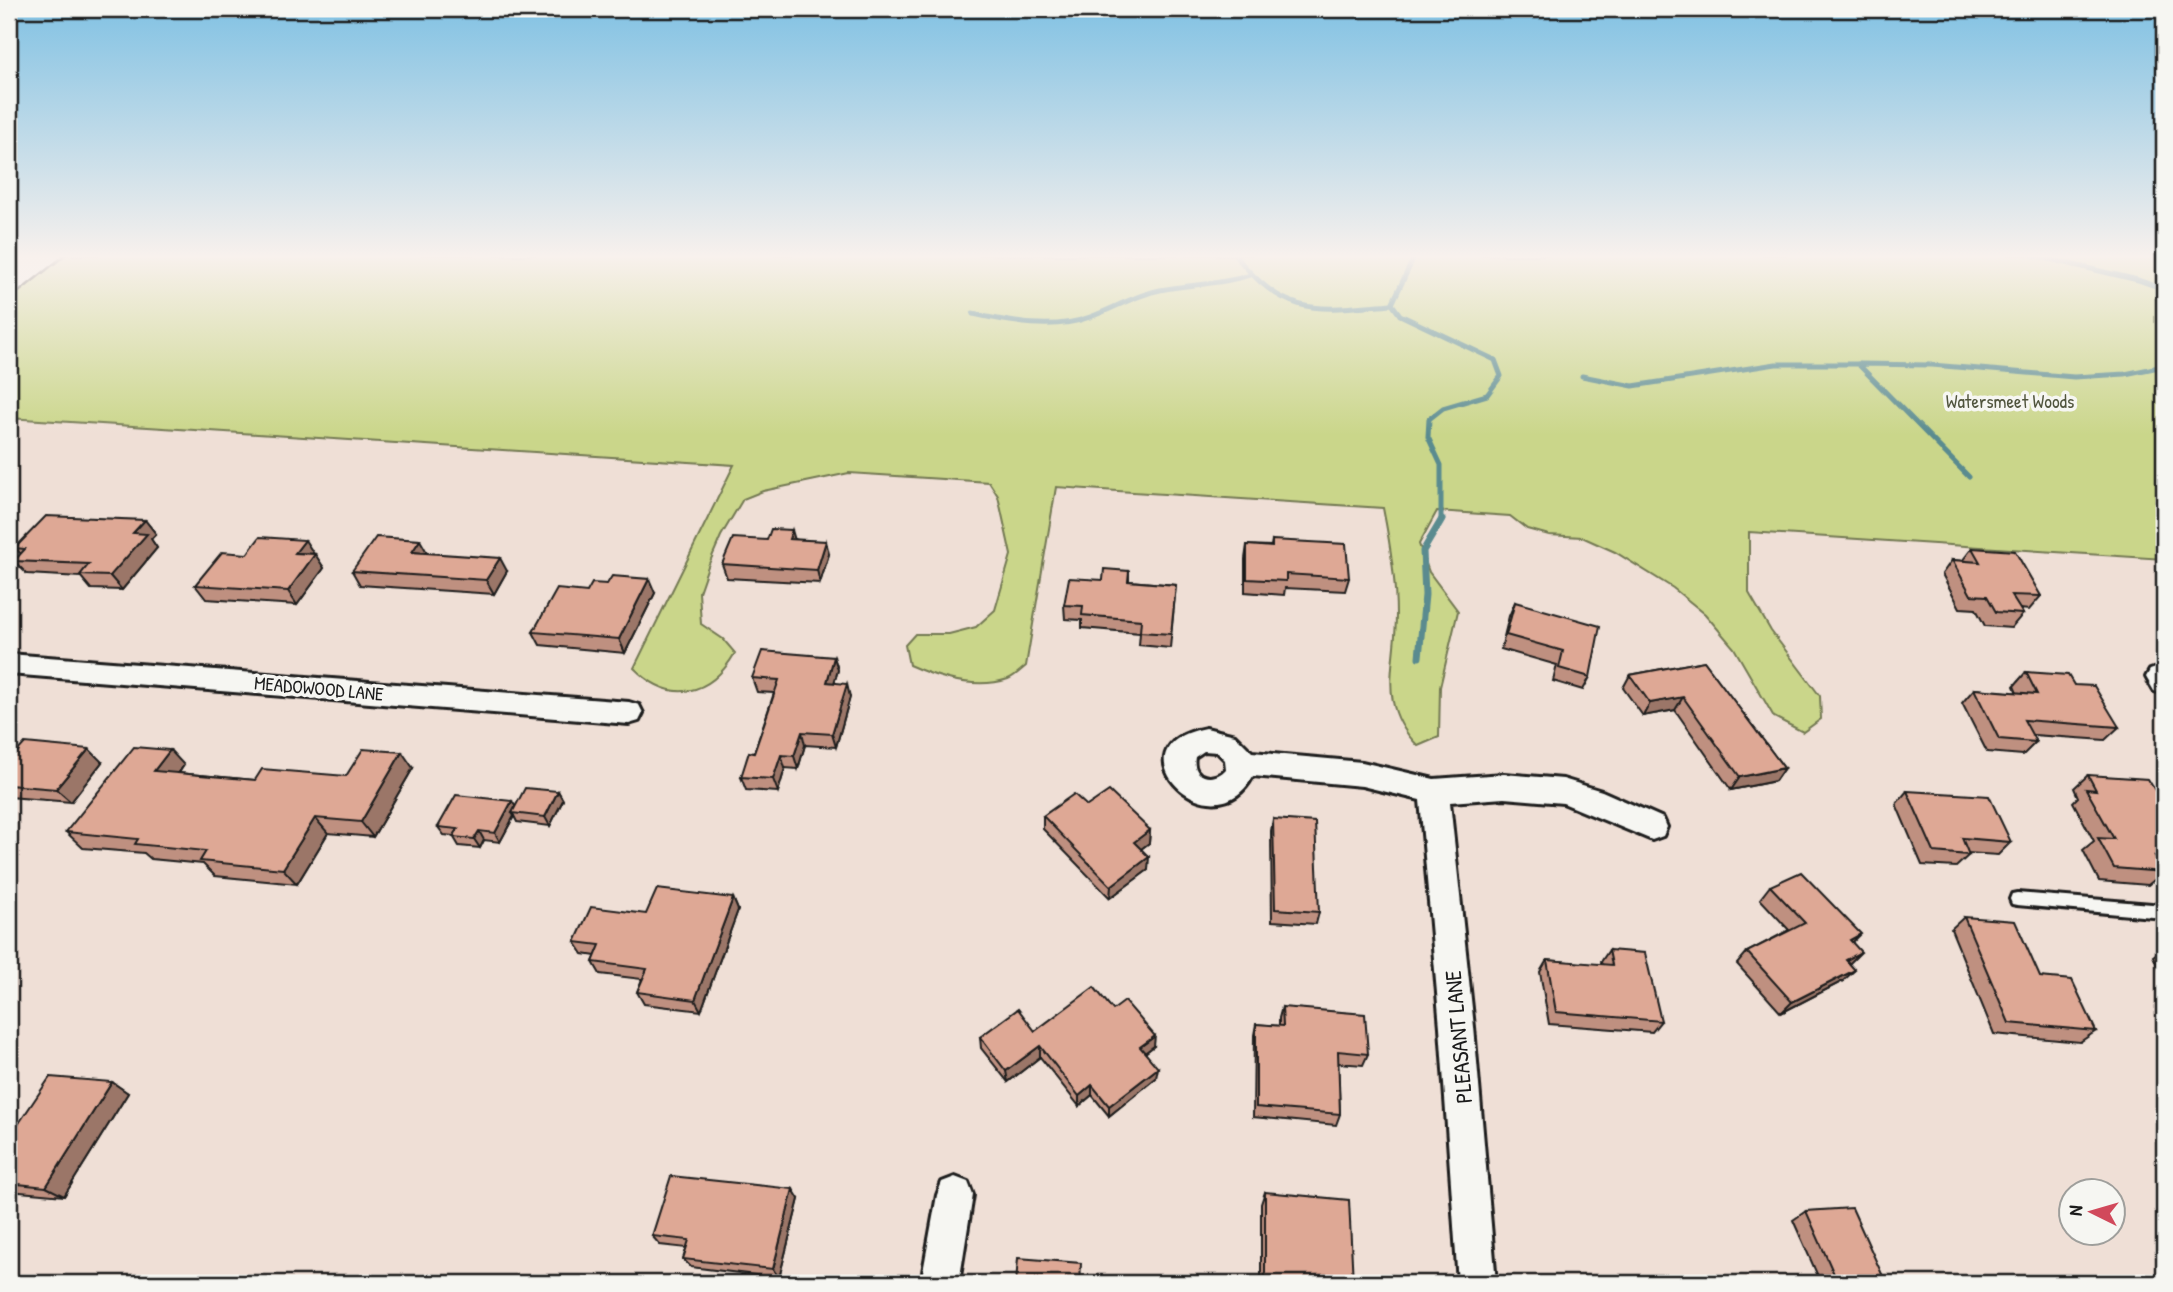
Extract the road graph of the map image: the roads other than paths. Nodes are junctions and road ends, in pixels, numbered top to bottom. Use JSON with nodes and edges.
{"nodes":[{"id":1,"x":9,"y":664,"type":"edge"},
{"id":2,"x":629,"y":713,"type":"dead end"},
{"id":3,"x":1241,"y":763,"type":"dead end"},
{"id":4,"x":1434,"y":791,"type":"junction"},
{"id":5,"x":1652,"y":827,"type":"dead end"},
{"id":6,"x":2017,"y":899,"type":"dead end"},
{"id":7,"x":2164,"y":912,"type":"edge"},
{"id":8,"x":955,"y":1195,"type":"dead end"},
{"id":9,"x":940,"y":1283,"type":"edge"},
{"id":10,"x":1477,"y":1283,"type":"edge"}],
"edges":[{"from":1,"to":2,"type":"street","name":"MEADOWOOD LANE"},
{"from":3,"to":4,"type":"street"},
{"from":4,"to":5,"type":"street"},
{"from":4,"to":10,"type":"street","name":"PLEASANT LANE"},
{"from":6,"to":7,"type":"lane"},
{"from":8,"to":9,"type":"street"}]}
